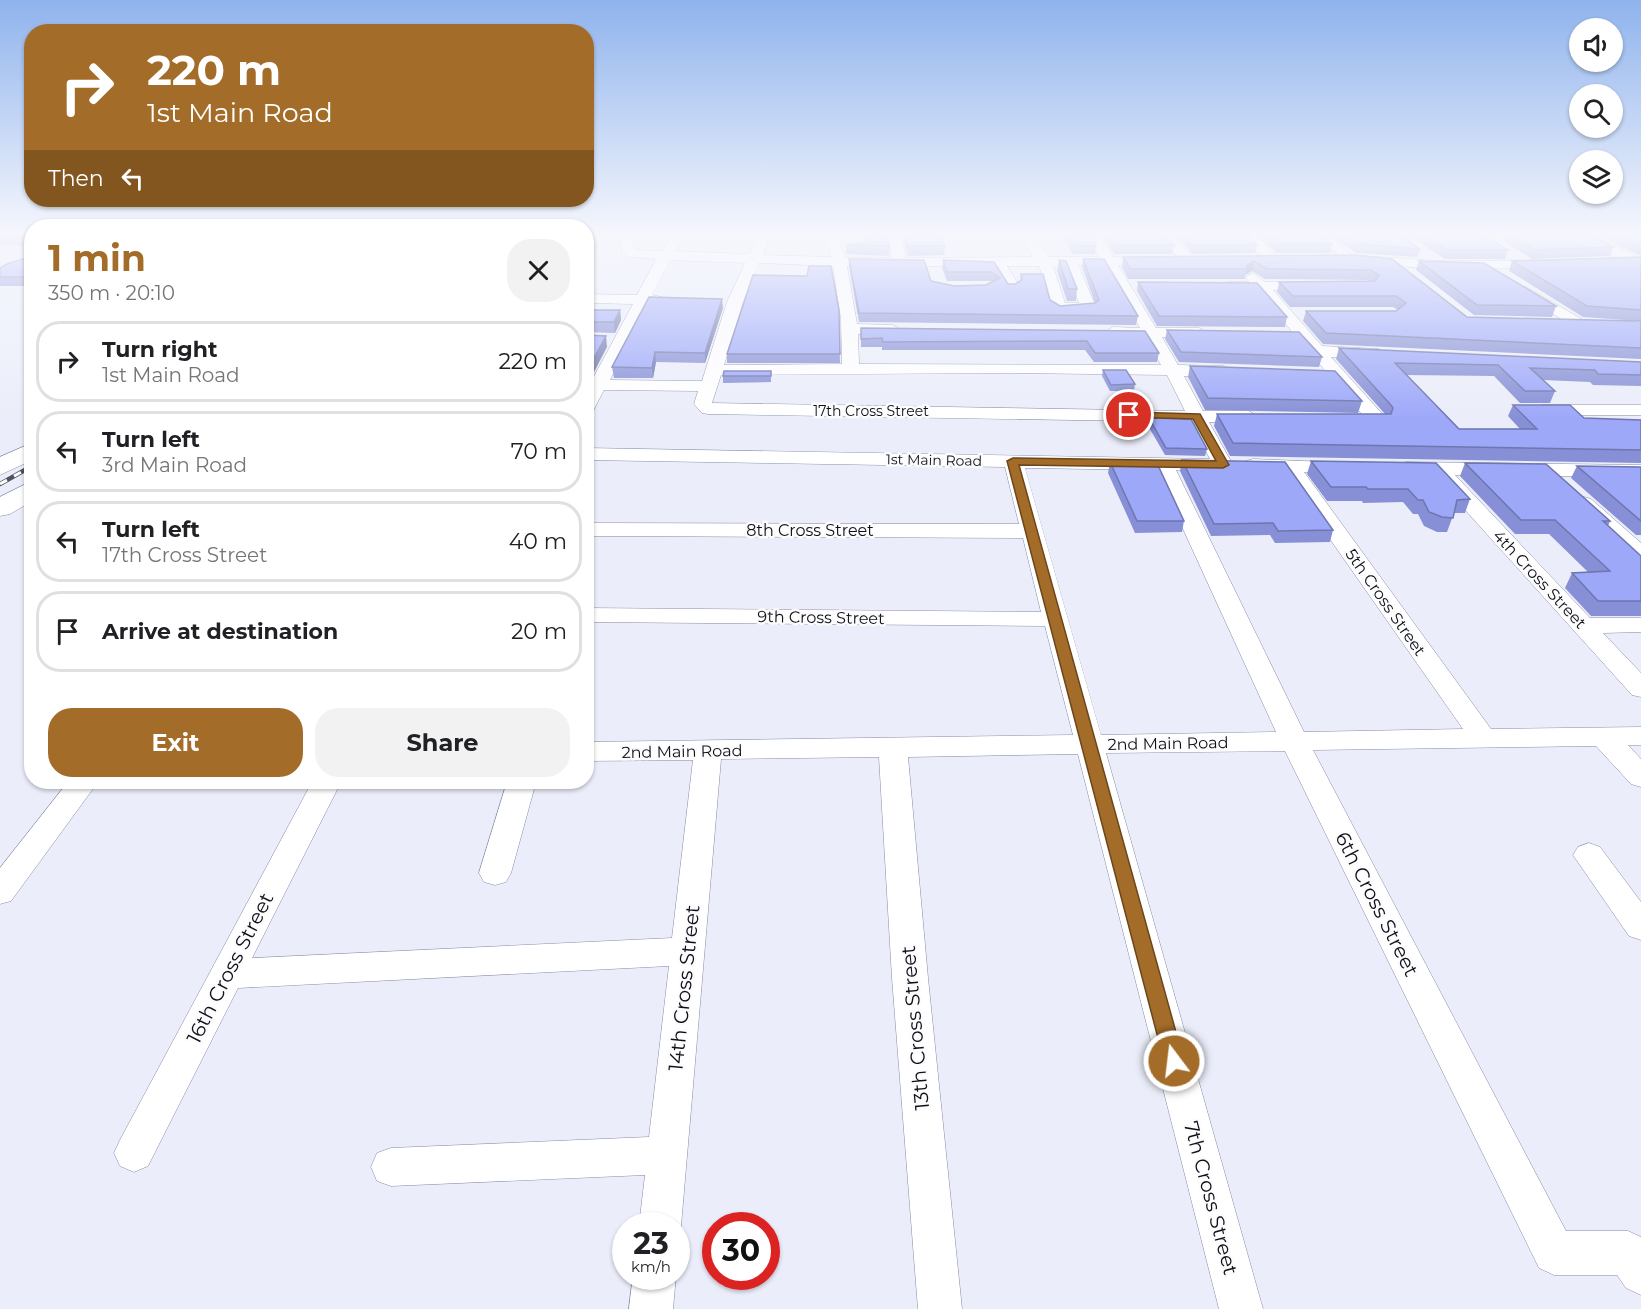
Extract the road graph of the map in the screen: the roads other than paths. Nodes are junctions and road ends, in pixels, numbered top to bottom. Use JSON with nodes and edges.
{"nodes":[{"id":1,"x":644,"y":297,"type":"edge"},
{"id":2,"x":732,"y":297,"type":"edge"},
{"id":3,"x":846,"y":297,"type":"edge"},
{"id":4,"x":1055,"y":297,"type":"edge"},
{"id":5,"x":1085,"y":297,"type":"edge"},
{"id":6,"x":1130,"y":297,"type":"edge"},
{"id":7,"x":1270,"y":297,"type":"edge"},
{"id":8,"x":1536,"y":297,"type":"edge"},
{"id":9,"x":594,"y":298,"type":"edge"},
{"id":10,"x":643,"y":300,"type":"junction"},
{"id":11,"x":677,"y":300,"type":"edge"},
{"id":12,"x":1044,"y":308,"type":"edge"},
{"id":13,"x":1284,"y":314,"type":"junction"},
{"id":14,"x":1306,"y":314,"type":"edge"},
{"id":15,"x":1049,"y":323,"type":"edge"},
{"id":16,"x":1535,"y":324,"type":"edge"},
{"id":17,"x":1579,"y":324,"type":"junction"},
{"id":18,"x":1600,"y":324,"type":"edge"},
{"id":19,"x":851,"y":329,"type":"junction"},
{"id":20,"x":909,"y":330,"type":"edge"},
{"id":21,"x":1096,"y":332,"type":"edge"},
{"id":22,"x":1150,"y":332,"type":"junction"},
{"id":23,"x":1221,"y":333,"type":"edge"},
{"id":24,"x":1279,"y":333,"type":"edge"},
{"id":25,"x":1303,"y":334,"type":"junction"},
{"id":26,"x":598,"y":339,"type":"edge"},
{"id":27,"x":622,"y":340,"type":"junction"},
{"id":28,"x":1316,"y":351,"type":"junction"},
{"id":29,"x":1385,"y":354,"type":"edge"},
{"id":30,"x":1172,"y":369,"type":"junction"},
{"id":31,"x":851,"y":370,"type":"junction"},
{"id":32,"x":1243,"y":372,"type":"edge"},
{"id":33,"x":1314,"y":374,"type":"edge"},
{"id":34,"x":1337,"y":375,"type":"junction"},
{"id":35,"x":711,"y":378,"type":"junction"},
{"id":36,"x":594,"y":384,"type":"edge"},
{"id":37,"x":594,"y":386,"type":"edge"},
{"id":38,"x":1641,"y":410,"type":"edge"},
{"id":39,"x":1521,"y":411,"type":"edge"},
{"id":40,"x":1197,"y":416,"type":"junction"},
{"id":41,"x":1265,"y":418,"type":"edge"},
{"id":42,"x":1356,"y":420,"type":"edge"},
{"id":43,"x":24,"y":454,"type":"edge"},
{"id":44,"x":594,"y":454,"type":"edge"},
{"id":45,"x":1013,"y":461,"type":"junction"},
{"id":46,"x":1163,"y":464,"type":"junction"},
{"id":47,"x":1223,"y":465,"type":"junction"},
{"id":48,"x":1289,"y":466,"type":"junction"},
{"id":49,"x":0,"y":467,"type":"edge"},
{"id":50,"x":1369,"y":467,"type":"edge"},
{"id":51,"x":1392,"y":467,"type":"edge"},
{"id":52,"x":1438,"y":468,"type":"junction"},
{"id":53,"x":1547,"y":470,"type":"junction"},
{"id":54,"x":1641,"y":471,"type":"edge"},
{"id":55,"x":24,"y":494,"type":"edge"},
{"id":56,"x":0,"y":508,"type":"edge"},
{"id":57,"x":598,"y":508,"type":"dead end"},
{"id":58,"x":594,"y":517,"type":"edge"},
{"id":59,"x":1031,"y":531,"type":"junction"},
{"id":60,"x":594,"y":532,"type":"edge"},
{"id":61,"x":1641,"y":555,"type":"edge"},
{"id":62,"x":594,"y":615,"type":"edge"},
{"id":63,"x":1055,"y":619,"type":"junction"},
{"id":64,"x":1641,"y":625,"type":"edge"},
{"id":65,"x":1583,"y":626,"type":"junction"},
{"id":66,"x":1641,"y":689,"type":"edge"},
{"id":67,"x":1641,"y":736,"type":"edge"},
{"id":68,"x":1604,"y":737,"type":"junction"},
{"id":69,"x":1483,"y":738,"type":"junction"},
{"id":70,"x":1294,"y":741,"type":"junction"},
{"id":71,"x":1088,"y":745,"type":"junction"},
{"id":72,"x":893,"y":748,"type":"junction"},
{"id":73,"x":708,"y":750,"type":"junction"},
{"id":74,"x":594,"y":752,"type":"edge"},
{"id":75,"x":1641,"y":777,"type":"edge"},
{"id":76,"x":78,"y":789,"type":"edge"},
{"id":77,"x":322,"y":789,"type":"edge"},
{"id":78,"x":518,"y":789,"type":"edge"},
{"id":79,"x":1589,"y":855,"type":"dead end"},
{"id":80,"x":495,"y":873,"type":"dead end"},
{"id":81,"x":0,"y":892,"type":"edge"},
{"id":82,"x":1641,"y":927,"type":"edge"},
{"id":83,"x":688,"y":951,"type":"junction"},
{"id":84,"x":227,"y":974,"type":"junction"},
{"id":85,"x":134,"y":1154,"type":"dead end"},
{"id":86,"x":667,"y":1155,"type":"junction"},
{"id":87,"x":391,"y":1167,"type":"dead end"},
{"id":88,"x":661,"y":1212,"type":"edge"},
{"id":89,"x":1641,"y":1273,"type":"edge"},
{"id":90,"x":653,"y":1290,"type":"edge"},
{"id":91,"x":651,"y":1309,"type":"edge"},
{"id":92,"x":940,"y":1309,"type":"edge"},
{"id":93,"x":1241,"y":1309,"type":"edge"}],
"edges":[{"from":1,"to":10,"type":"street"},
{"from":2,"to":35,"type":"street","name":"17th Cross Street"},
{"from":3,"to":19,"type":"street"},
{"from":4,"to":5,"type":"street"},
{"from":6,"to":22,"type":"street"},
{"from":7,"to":13,"type":"street"},
{"from":8,"to":17,"type":"street"},
{"from":9,"to":10,"type":"street"},
{"from":10,"to":11,"type":"street"},
{"from":10,"to":27,"type":"street"},
{"from":12,"to":15,"type":"street"},
{"from":13,"to":14,"type":"street"},
{"from":13,"to":25,"type":"street"},
{"from":16,"to":17,"type":"street"},
{"from":17,"to":18,"type":"street"},
{"from":19,"to":20,"type":"street"},
{"from":19,"to":31,"type":"street"},
{"from":21,"to":22,"type":"street"},
{"from":22,"to":23,"type":"street"},
{"from":22,"to":30,"type":"street"},
{"from":24,"to":25,"type":"street"},
{"from":25,"to":28,"type":"street"},
{"from":26,"to":27,"type":"street"},
{"from":27,"to":36,"type":"street"},
{"from":28,"to":29,"type":"street"},
{"from":28,"to":34,"type":"street"},
{"from":30,"to":31,"type":"street"},
{"from":30,"to":32,"type":"street"},
{"from":30,"to":40,"type":"street"},
{"from":31,"to":35,"type":"street"},
{"from":33,"to":34,"type":"street"},
{"from":34,"to":42,"type":"street"},
{"from":35,"to":37,"type":"street"},
{"from":35,"to":40,"type":"street","name":"17th Cross Street"},
{"from":38,"to":39,"type":"street"},
{"from":40,"to":41,"type":"street"},
{"from":40,"to":47,"type":"street"},
{"from":43,"to":49,"type":"main road"},
{"from":44,"to":45,"type":"street","name":"1st Main Road"},
{"from":45,"to":46,"type":"street","name":"1st Main Road"},
{"from":45,"to":59,"type":"street","name":"7th Cross Street"},
{"from":46,"to":47,"type":"street","name":"1st Main Road"},
{"from":46,"to":70,"type":"street","name":"6th Cross Street"},
{"from":47,"to":48,"type":"street","name":"1st Main Road"},
{"from":48,"to":50,"type":"street","name":"1st Main Road"},
{"from":48,"to":69,"type":"street","name":"5th Cross Street"},
{"from":51,"to":52,"type":"street"},
{"from":52,"to":53,"type":"street"},
{"from":52,"to":65,"type":"street","name":"4th Cross Street"},
{"from":53,"to":54,"type":"street"},
{"from":53,"to":61,"type":"street"},
{"from":55,"to":56,"type":"main road"},
{"from":57,"to":58,"type":"street"},
{"from":59,"to":60,"type":"street","name":"8th Cross Street"},
{"from":59,"to":63,"type":"street","name":"7th Cross Street"},
{"from":62,"to":63,"type":"street","name":"9th Cross Street"},
{"from":63,"to":71,"type":"street","name":"7th Cross Street"},
{"from":64,"to":65,"type":"street"},
{"from":65,"to":66,"type":"street","name":"4th Cross Street"},
{"from":67,"to":68,"type":"street","name":"2nd Main Road"},
{"from":68,"to":69,"type":"street","name":"2nd Main Road"},
{"from":68,"to":75,"type":"street"},
{"from":69,"to":70,"type":"street","name":"2nd Main Road"},
{"from":70,"to":71,"type":"street","name":"2nd Main Road"},
{"from":70,"to":89,"type":"street","name":"6th Cross Street"},
{"from":71,"to":72,"type":"street","name":"2nd Main Road"},
{"from":71,"to":93,"type":"street","name":"7th Cross Street"},
{"from":72,"to":73,"type":"street","name":"2nd Main Road"},
{"from":72,"to":92,"type":"street","name":"13th Cross Street"},
{"from":73,"to":74,"type":"street","name":"2nd Main Road"},
{"from":73,"to":83,"type":"street","name":"14th Cross Street"},
{"from":76,"to":81,"type":"street"},
{"from":77,"to":84,"type":"street","name":"16th Cross Street"},
{"from":78,"to":80,"type":"street"},
{"from":79,"to":82,"type":"street"},
{"from":83,"to":84,"type":"street"},
{"from":83,"to":86,"type":"street","name":"14th Cross Street"},
{"from":84,"to":85,"type":"street","name":"16th Cross Street"},
{"from":86,"to":87,"type":"street"},
{"from":86,"to":88,"type":"street","name":"14th Cross Street"},
{"from":90,"to":91,"type":"street"}]}
